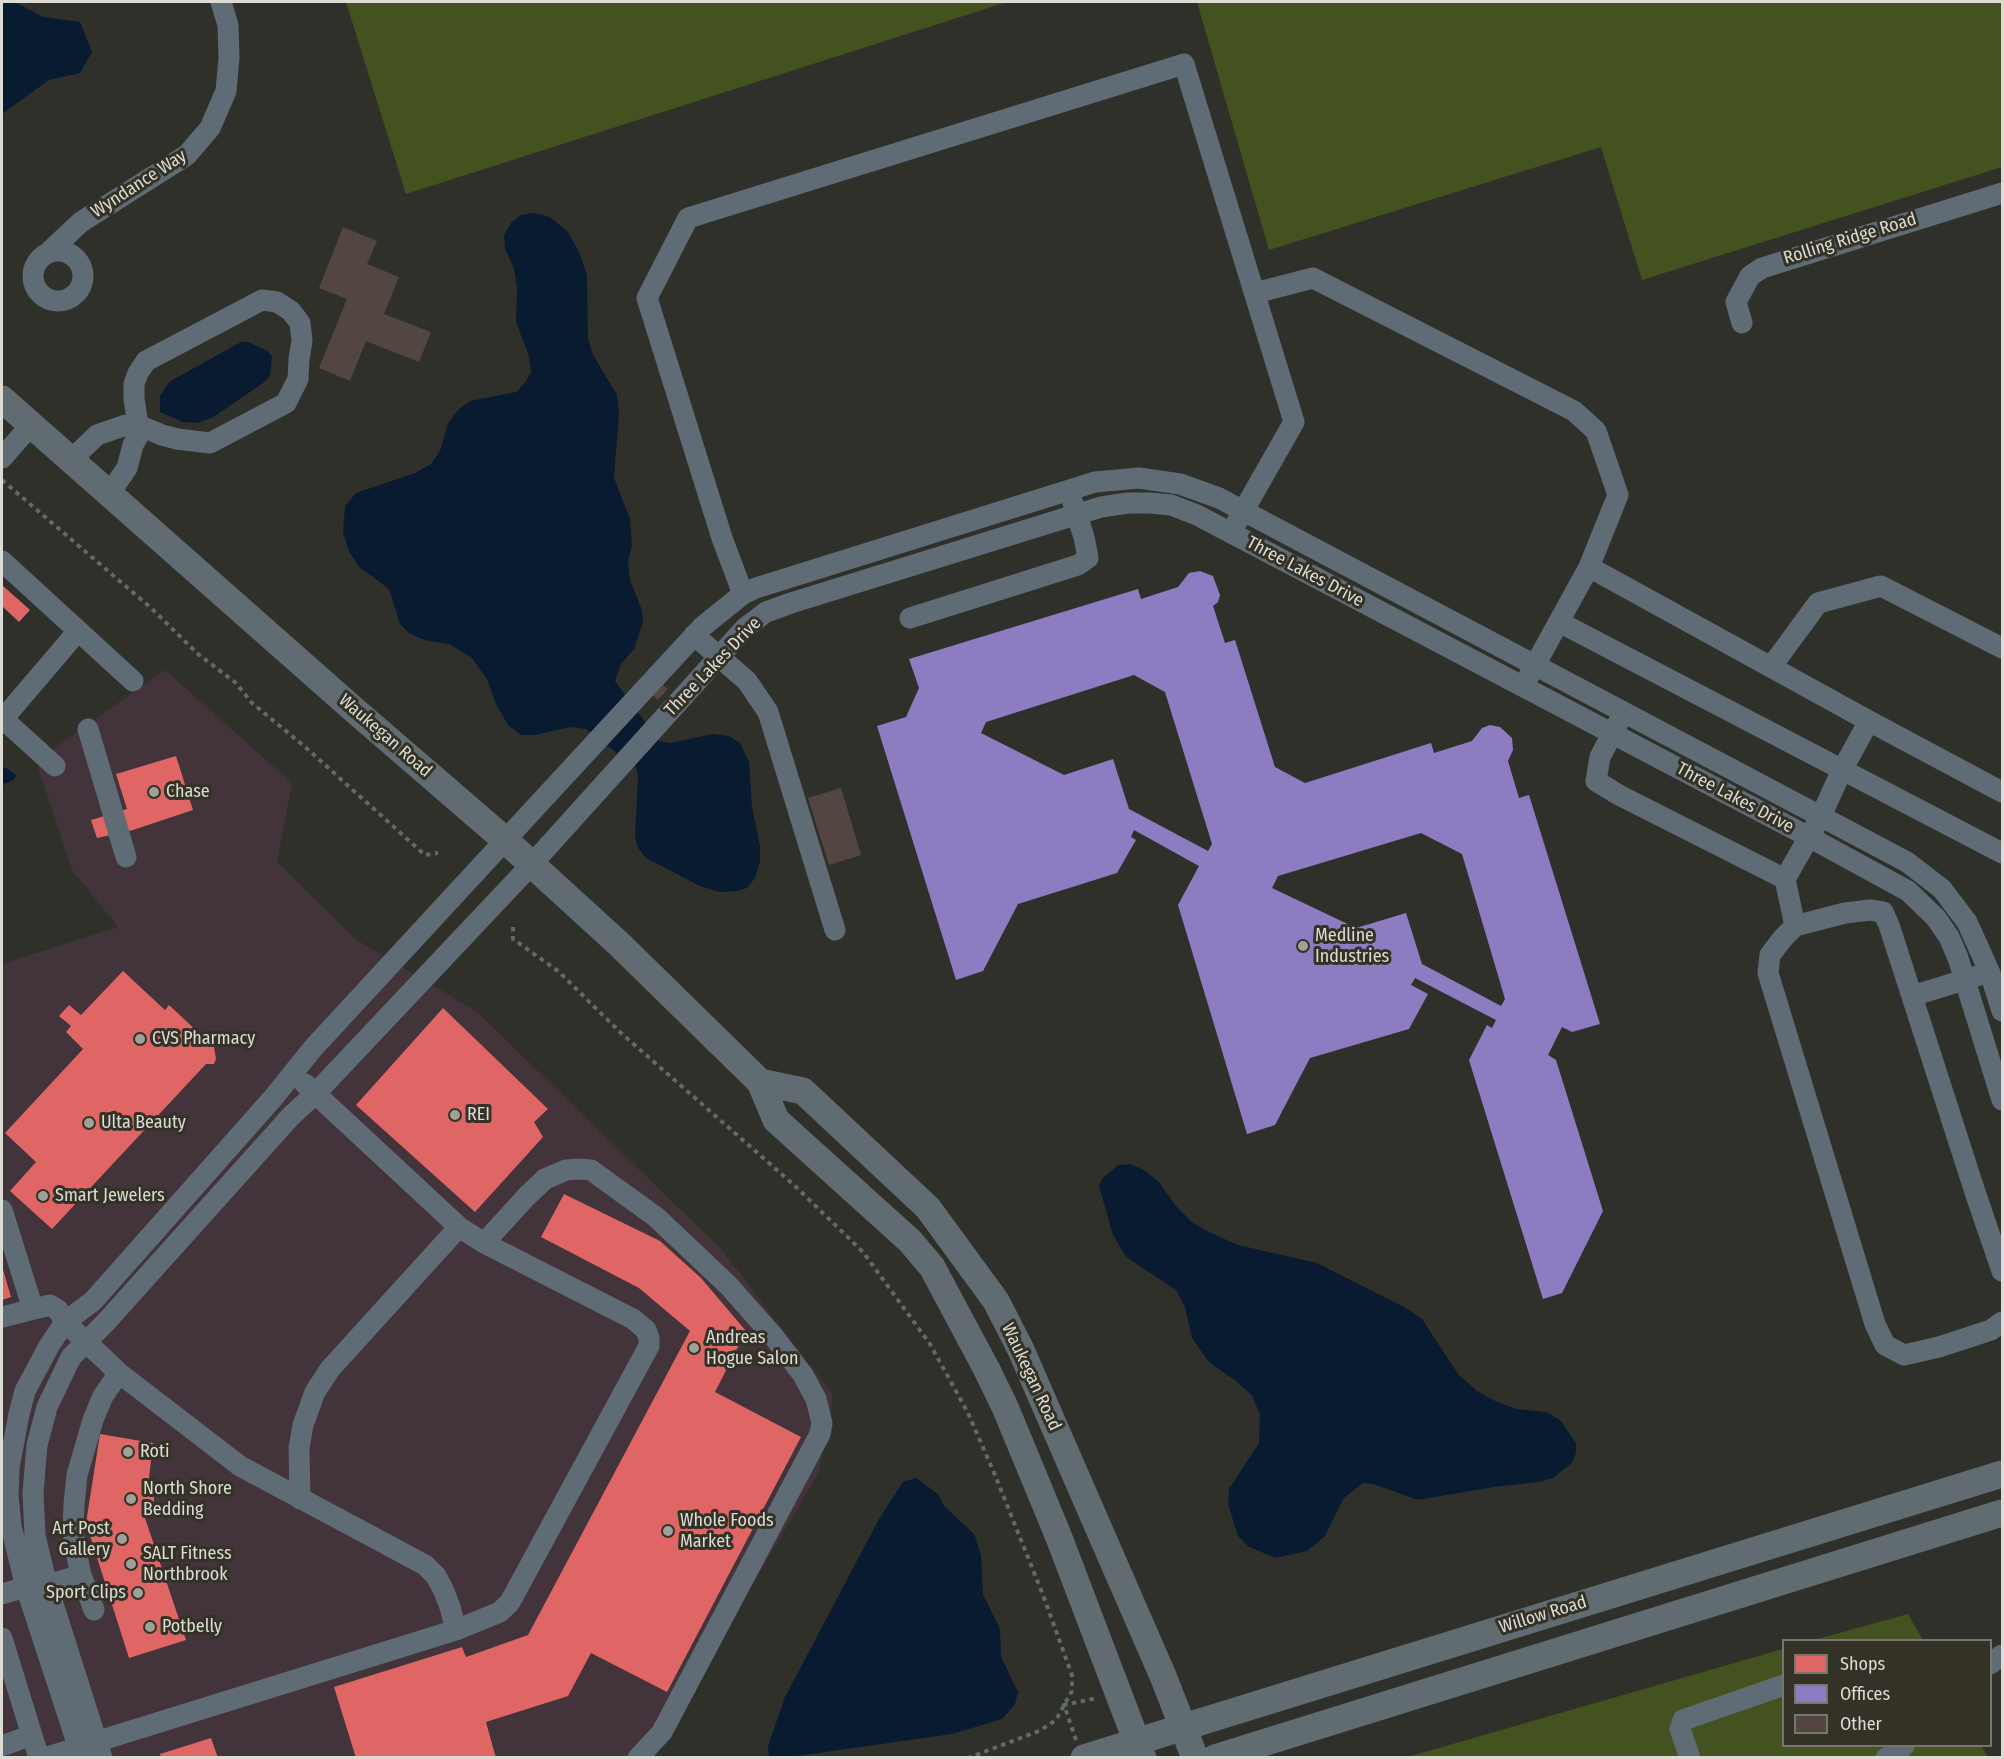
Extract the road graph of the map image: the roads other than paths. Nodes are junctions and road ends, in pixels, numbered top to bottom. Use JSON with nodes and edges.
{"nodes":[{"id":1,"x":220,"y":2,"type":"edge"},
{"id":2,"x":2002,"y":193,"type":"edge"},
{"id":3,"x":49,"y":252,"type":"dead end"},
{"id":4,"x":1255,"y":293,"type":"junction"},
{"id":5,"x":1742,"y":324,"type":"dead end"},
{"id":6,"x":2,"y":399,"type":"edge"},
{"id":7,"x":31,"y":425,"type":"junction"},
{"id":8,"x":138,"y":425,"type":"junction"},
{"id":9,"x":2,"y":458,"type":"edge"},
{"id":10,"x":71,"y":460,"type":"junction"},
{"id":11,"x":1069,"y":490,"type":"junction"},
{"id":12,"x":109,"y":494,"type":"junction"},
{"id":13,"x":1243,"y":511,"type":"junction"},
{"id":14,"x":1077,"y":514,"type":"junction"},
{"id":15,"x":1231,"y":533,"type":"junction"},
{"id":16,"x":2,"y":561,"type":"edge"},
{"id":17,"x":1589,"y":567,"type":"junction"},
{"id":18,"x":743,"y":594,"type":"junction"},
{"id":19,"x":910,"y":618,"type":"dead end"},
{"id":20,"x":1559,"y":622,"type":"junction"},
{"id":21,"x":78,"y":631,"type":"junction"},
{"id":22,"x":694,"y":635,"type":"junction"},
{"id":23,"x":2002,"y":648,"type":"edge"},
{"id":24,"x":718,"y":658,"type":"junction"},
{"id":25,"x":1535,"y":665,"type":"junction"},
{"id":26,"x":1771,"y":667,"type":"junction"},
{"id":27,"x":133,"y":681,"type":"dead end"},
{"id":28,"x":1522,"y":687,"type":"junction"},
{"id":29,"x":1624,"y":712,"type":"junction"},
{"id":30,"x":2,"y":718,"type":"edge"},
{"id":31,"x":1869,"y":722,"type":"junction"},
{"id":32,"x":88,"y":729,"type":"dead end"},
{"id":33,"x":1612,"y":734,"type":"junction"},
{"id":34,"x":55,"y":766,"type":"dead end"},
{"id":35,"x":1842,"y":770,"type":"junction"},
{"id":36,"x":2002,"y":792,"type":"edge"},
{"id":37,"x":1821,"y":816,"type":"junction"},
{"id":38,"x":1809,"y":837,"type":"junction"},
{"id":39,"x":505,"y":840,"type":"junction"},
{"id":40,"x":2002,"y":853,"type":"edge"},
{"id":41,"x":126,"y":857,"type":"dead end"},
{"id":42,"x":532,"y":864,"type":"junction"},
{"id":43,"x":1785,"y":879,"type":"junction"},
{"id":44,"x":1795,"y":926,"type":"junction"},
{"id":45,"x":835,"y":930,"type":"dead end"},
{"id":46,"x":1996,"y":970,"type":"edge"},
{"id":47,"x":1965,"y":978,"type":"junction"},
{"id":48,"x":1912,"y":996,"type":"junction"},
{"id":49,"x":2002,"y":1011,"type":"edge"},
{"id":50,"x":293,"y":1074,"type":"junction"},
{"id":51,"x":760,"y":1082,"type":"junction"},
{"id":52,"x":315,"y":1094,"type":"junction"},
{"id":53,"x":2002,"y":1100,"type":"edge"},
{"id":54,"x":2,"y":1210,"type":"edge"},
{"id":55,"x":459,"y":1227,"type":"junction"},
{"id":56,"x":484,"y":1243,"type":"junction"},
{"id":57,"x":2002,"y":1271,"type":"edge"},
{"id":58,"x":33,"y":1309,"type":"junction"},
{"id":59,"x":2,"y":1317,"type":"edge"},
{"id":60,"x":65,"y":1322,"type":"junction"},
{"id":61,"x":2002,"y":1322,"type":"edge"},
{"id":62,"x":85,"y":1341,"type":"junction"},
{"id":63,"x":119,"y":1373,"type":"junction"},
{"id":64,"x":2002,"y":1474,"type":"edge"},
{"id":65,"x":300,"y":1499,"type":"junction"},
{"id":66,"x":2002,"y":1513,"type":"edge"},
{"id":67,"x":81,"y":1575,"type":"junction"},
{"id":68,"x":34,"y":1589,"type":"junction"},
{"id":69,"x":2,"y":1594,"type":"edge"},
{"id":70,"x":2,"y":1604,"type":"edge"},
{"id":71,"x":94,"y":1610,"type":"dead end"},
{"id":72,"x":456,"y":1630,"type":"junction"},
{"id":73,"x":2,"y":1638,"type":"edge"},
{"id":74,"x":1782,"y":1686,"type":"edge"},
{"id":75,"x":1182,"y":1726,"type":"junction"},
{"id":76,"x":32,"y":1735,"type":"junction"},
{"id":77,"x":2,"y":1746,"type":"edge"},
{"id":78,"x":1140,"y":1749,"type":"edge"},
{"id":79,"x":90,"y":1751,"type":"edge"},
{"id":80,"x":39,"y":1758,"type":"edge"},
{"id":81,"x":44,"y":1758,"type":"edge"},
{"id":82,"x":638,"y":1758,"type":"edge"},
{"id":83,"x":1084,"y":1758,"type":"edge"},
{"id":84,"x":1195,"y":1758,"type":"edge"},
{"id":85,"x":1215,"y":1758,"type":"edge"},
{"id":86,"x":1690,"y":1758,"type":"edge"}],
"edges":[{"from":1,"to":3,"type":"street","name":"Wyndance Way"},
{"from":2,"to":5,"type":"street","name":"Rolling Ridge Road"},
{"from":4,"to":13,"type":"street"},
{"from":4,"to":17,"type":"street"},
{"from":4,"to":18,"type":"street"},
{"from":6,"to":7,"type":"main road","name":"Waukegan Road"},
{"from":7,"to":9,"type":"street"},
{"from":7,"to":10,"type":"main road","name":"Waukegan Road"},
{"from":8,"to":8,"type":"street"},
{"from":8,"to":10,"type":"street"},
{"from":8,"to":12,"type":"street"},
{"from":10,"to":12,"type":"main road","name":"Waukegan Road"},
{"from":11,"to":13,"type":"street","name":"Three Lakes Drive"},
{"from":11,"to":14,"type":"street"},
{"from":11,"to":18,"type":"street","name":"Three Lakes Drive"},
{"from":12,"to":39,"type":"main road","name":"Waukegan Road"},
{"from":13,"to":15,"type":"street"},
{"from":13,"to":25,"type":"street","name":"Three Lakes Drive"},
{"from":14,"to":15,"type":"street","name":"Three Lakes Drive"},
{"from":14,"to":19,"type":"street"},
{"from":14,"to":24,"type":"street","name":"Three Lakes Drive"},
{"from":15,"to":28,"type":"street","name":"Three Lakes Drive"},
{"from":16,"to":21,"type":"street"},
{"from":17,"to":20,"type":"street"},
{"from":17,"to":26,"type":"street"},
{"from":18,"to":22,"type":"street","name":"Three Lakes Drive"},
{"from":20,"to":25,"type":"street"},
{"from":20,"to":35,"type":"street"},
{"from":21,"to":27,"type":"street"},
{"from":21,"to":30,"type":"street"},
{"from":22,"to":24,"type":"street"},
{"from":22,"to":39,"type":"street","name":"Three Lakes Drive"},
{"from":23,"to":26,"type":"street"},
{"from":24,"to":42,"type":"street","name":"Three Lakes Drive"},
{"from":24,"to":45,"type":"street"},
{"from":25,"to":28,"type":"street"},
{"from":25,"to":29,"type":"street","name":"Three Lakes Drive"},
{"from":26,"to":31,"type":"street"},
{"from":28,"to":33,"type":"street","name":"Three Lakes Drive"},
{"from":29,"to":33,"type":"street"},
{"from":29,"to":37,"type":"street","name":"Three Lakes Drive"},
{"from":30,"to":34,"type":"street"},
{"from":31,"to":35,"type":"street"},
{"from":31,"to":36,"type":"street"},
{"from":32,"to":41,"type":"street"},
{"from":33,"to":38,"type":"street","name":"Three Lakes Drive"},
{"from":33,"to":43,"type":"street"},
{"from":35,"to":37,"type":"street"},
{"from":35,"to":40,"type":"street"},
{"from":37,"to":38,"type":"street"},
{"from":37,"to":46,"type":"street","name":"Three Lakes Drive"},
{"from":38,"to":43,"type":"street"},
{"from":38,"to":47,"type":"street","name":"Three Lakes Drive"},
{"from":39,"to":42,"type":"main road","name":"Waukegan Road"},
{"from":39,"to":50,"type":"street","name":"Three Lakes Drive"},
{"from":42,"to":51,"type":"main road","name":"Waukegan Road"},
{"from":42,"to":52,"type":"street","name":"Three Lakes Drive"},
{"from":43,"to":44,"type":"street"},
{"from":44,"to":48,"type":"street"},
{"from":44,"to":61,"type":"street"},
{"from":46,"to":47,"type":"street"},
{"from":46,"to":49,"type":"street","name":"Three Lakes Drive"},
{"from":47,"to":48,"type":"street"},
{"from":47,"to":53,"type":"street","name":"Three Lakes Drive"},
{"from":48,"to":57,"type":"street"},
{"from":50,"to":52,"type":"street"},
{"from":50,"to":60,"type":"street","name":"Three Lakes Drive"},
{"from":51,"to":75,"type":"main road","name":"Waukegan Road"},
{"from":51,"to":78,"type":"main road","name":"Waukegan Road"},
{"from":52,"to":55,"type":"street"},
{"from":52,"to":62,"type":"street","name":"Three Lakes Drive"},
{"from":54,"to":58,"type":"street"},
{"from":55,"to":56,"type":"street"},
{"from":55,"to":65,"type":"street"},
{"from":56,"to":72,"type":"street"},
{"from":56,"to":82,"type":"street"},
{"from":58,"to":59,"type":"street"},
{"from":58,"to":60,"type":"street"},
{"from":60,"to":62,"type":"street"},
{"from":60,"to":68,"type":"street","name":"Three Lakes Drive"},
{"from":62,"to":63,"type":"street"},
{"from":62,"to":68,"type":"street","name":"Three Lakes Drive"},
{"from":63,"to":65,"type":"street"},
{"from":63,"to":67,"type":"street"},
{"from":64,"to":75,"type":"main road","name":"Willow Road"},
{"from":65,"to":72,"type":"street"},
{"from":66,"to":85,"type":"main road"},
{"from":67,"to":68,"type":"street"},
{"from":67,"to":71,"type":"street"},
{"from":68,"to":69,"type":"street"},
{"from":68,"to":70,"type":"street"},
{"from":68,"to":79,"type":"street"},
{"from":72,"to":79,"type":"street"},
{"from":73,"to":76,"type":"street"},
{"from":74,"to":86,"type":"street"},
{"from":75,"to":78,"type":"main road","name":"Willow Road"},
{"from":75,"to":84,"type":"main road","name":"Waukegan Road"},
{"from":76,"to":77,"type":"street"},
{"from":76,"to":80,"type":"street"},
{"from":78,"to":83,"type":"main road","name":"Willow Road"},
{"from":79,"to":81,"type":"street"}]}
